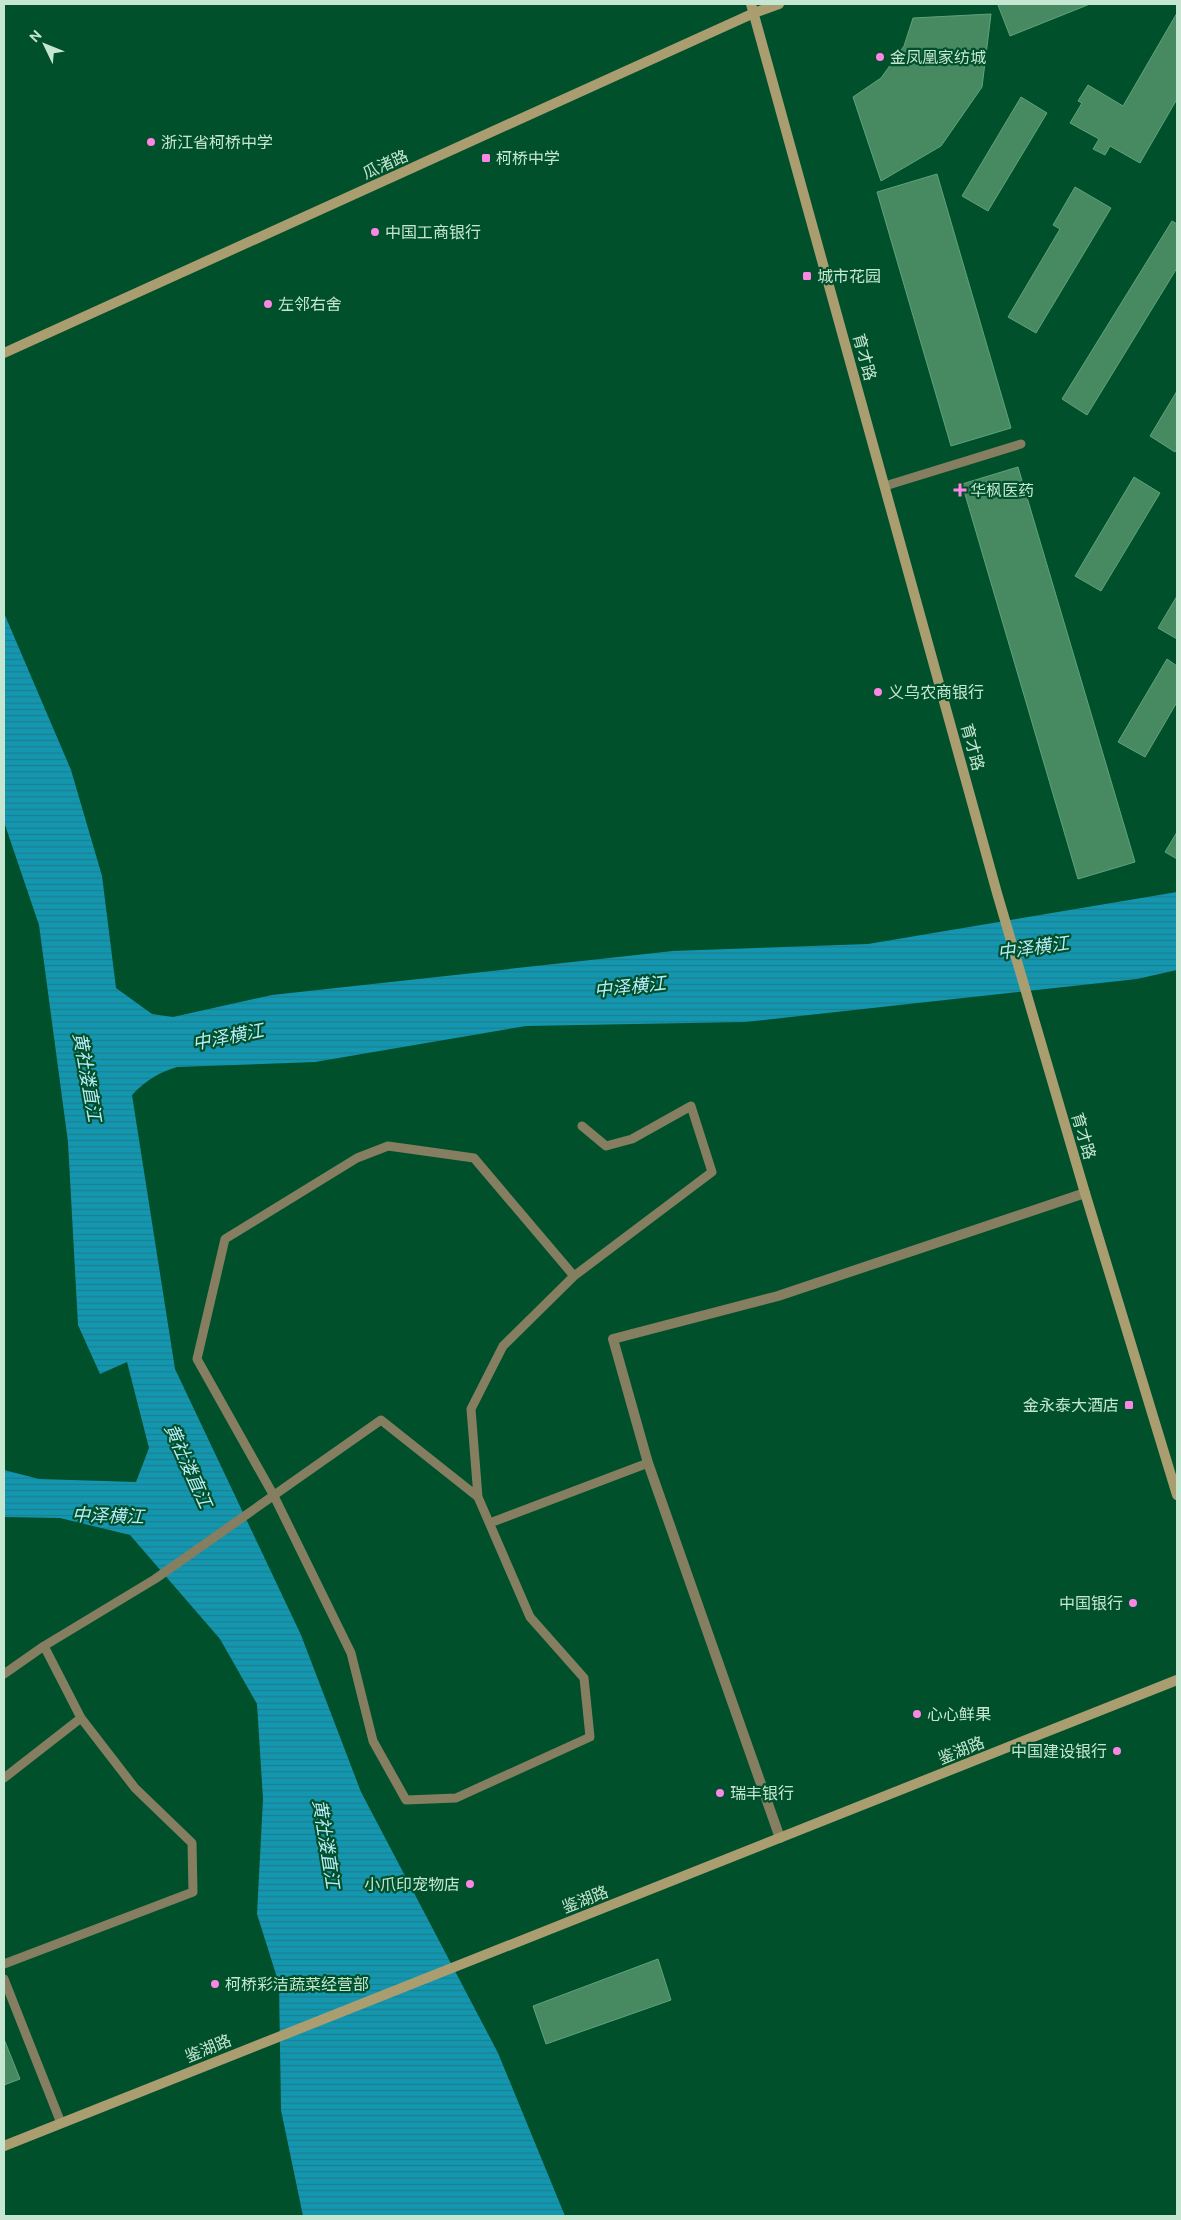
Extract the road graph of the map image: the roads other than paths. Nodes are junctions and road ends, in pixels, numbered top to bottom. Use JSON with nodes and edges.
{"nodes":[{"id":1,"x":778,"y":4,"type":"edge"},
{"id":2,"x":753,"y":8,"type":"edge"},
{"id":3,"x":4,"y":353,"type":"edge"},
{"id":4,"x":1021,"y":444,"type":"dead end"},
{"id":5,"x":885,"y":486,"type":"junction"},
{"id":6,"x":582,"y":1126,"type":"dead end"},
{"id":7,"x":1085,"y":1193,"type":"junction"},
{"id":8,"x":574,"y":1276,"type":"junction"},
{"id":9,"x":648,"y":1463,"type":"junction"},
{"id":10,"x":1177,"y":1495,"type":"edge"},
{"id":11,"x":274,"y":1496,"type":"junction"},
{"id":12,"x":478,"y":1497,"type":"junction"},
{"id":13,"x":490,"y":1523,"type":"junction"},
{"id":14,"x":44,"y":1646,"type":"junction"},
{"id":15,"x":4,"y":1674,"type":"edge"},
{"id":16,"x":1177,"y":1680,"type":"edge"},
{"id":17,"x":82,"y":1718,"type":"junction"},
{"id":18,"x":4,"y":1778,"type":"edge"},
{"id":19,"x":780,"y":1838,"type":"junction"},
{"id":20,"x":4,"y":1964,"type":"edge"},
{"id":21,"x":4,"y":1979,"type":"edge"},
{"id":22,"x":61,"y":2123,"type":"junction"},
{"id":23,"x":4,"y":2146,"type":"edge"}],
"edges":[{"from":1,"to":2,"type":"street","name":"瓜渚路"},
{"from":2,"to":3,"type":"street","name":"瓜渚路"},
{"from":2,"to":5,"type":"street","name":"育才路"},
{"from":4,"to":5,"type":"lane"},
{"from":5,"to":7,"type":"street","name":"育才路"},
{"from":6,"to":8,"type":"lane"},
{"from":7,"to":9,"type":"street"},
{"from":7,"to":10,"type":"street","name":"育才路"},
{"from":8,"to":11,"type":"lane"},
{"from":8,"to":12,"type":"lane"},
{"from":9,"to":13,"type":"lane"},
{"from":9,"to":19,"type":"street"},
{"from":11,"to":12,"type":"lane"},
{"from":11,"to":13,"type":"lane"},
{"from":11,"to":14,"type":"lane"},
{"from":12,"to":13,"type":"lane"},
{"from":14,"to":15,"type":"lane"},
{"from":14,"to":17,"type":"lane"},
{"from":16,"to":19,"type":"street","name":"鉴湖路"},
{"from":17,"to":18,"type":"lane"},
{"from":17,"to":20,"type":"lane"},
{"from":19,"to":22,"type":"street","name":"鉴湖路"},
{"from":21,"to":22,"type":"lane"},
{"from":22,"to":23,"type":"street","name":"鉴湖路"}]}
